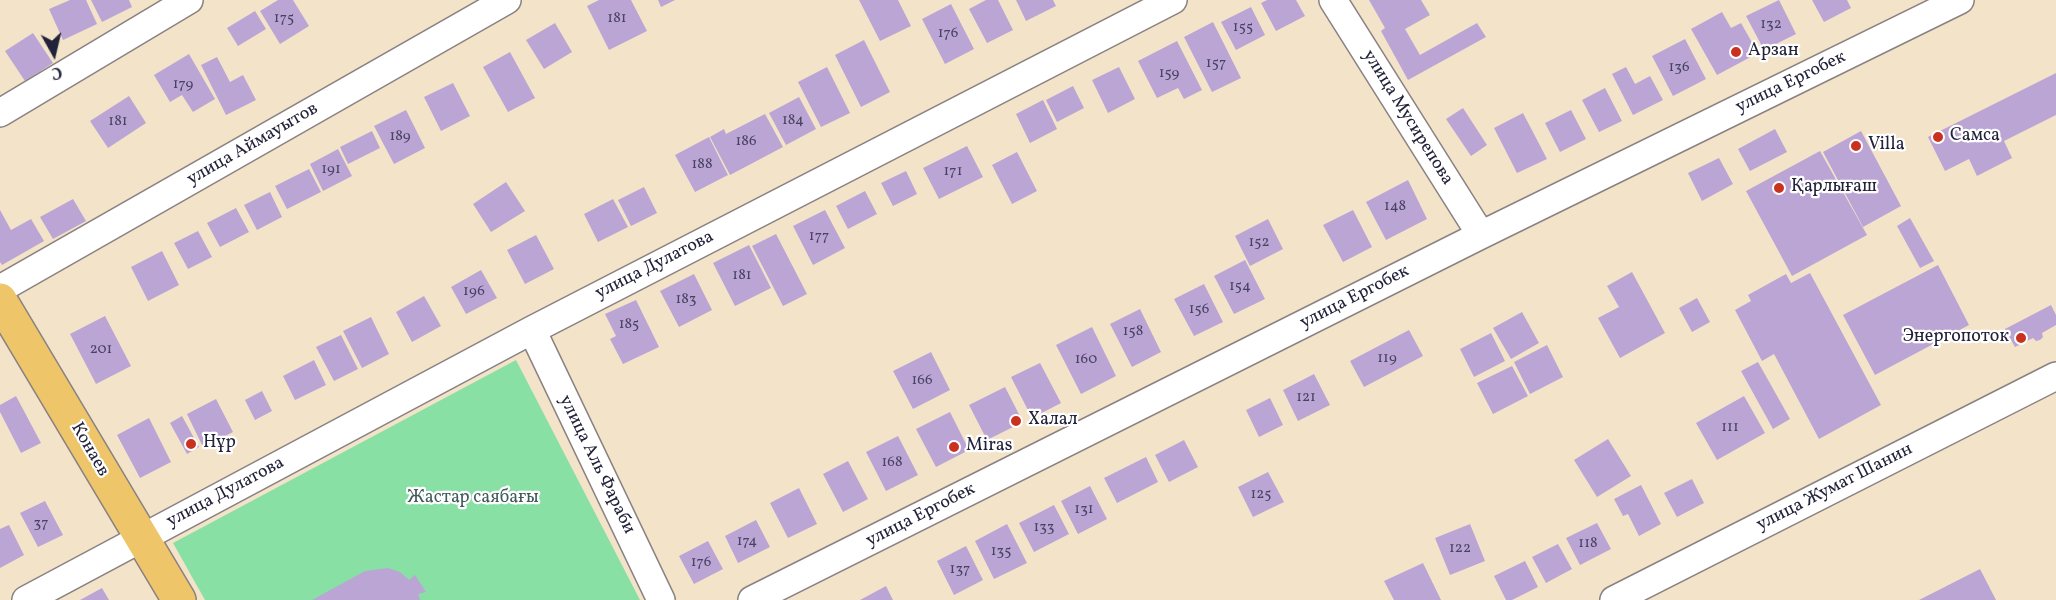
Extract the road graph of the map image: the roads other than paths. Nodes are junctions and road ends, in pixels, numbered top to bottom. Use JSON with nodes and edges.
{"nodes":[{"id":1,"x":189,"y":0,"type":"edge"},
{"id":2,"x":507,"y":0,"type":"edge"},
{"id":3,"x":1173,"y":0,"type":"edge"},
{"id":4,"x":1334,"y":0,"type":"edge"},
{"id":5,"x":1960,"y":0,"type":"edge"},
{"id":6,"x":0,"y":113,"type":"edge"},
{"id":7,"x":1481,"y":235,"type":"junction"},
{"id":8,"x":3,"y":308,"type":"edge"},
{"id":9,"x":532,"y":330,"type":"junction"},
{"id":10,"x":2052,"y":388,"type":"edge"},
{"id":11,"x":141,"y":538,"type":"junction"},
{"id":12,"x":27,"y":600,"type":"edge"},
{"id":13,"x":179,"y":600,"type":"edge"},
{"id":14,"x":661,"y":600,"type":"edge"},
{"id":15,"x":752,"y":600,"type":"edge"},
{"id":16,"x":1614,"y":600,"type":"edge"}],
"edges":[{"from":1,"to":6,"type":"street"},
{"from":2,"to":8,"type":"street","name":"улица Аймауытов"},
{"from":3,"to":9,"type":"street","name":"улица Дулатова"},
{"from":4,"to":7,"type":"street","name":"улица Мусирепова"},
{"from":5,"to":7,"type":"street","name":"улица Ергобек"},
{"from":7,"to":15,"type":"street","name":"улица Ергобек"},
{"from":8,"to":11,"type":"main road","name":"Конаев"},
{"from":9,"to":11,"type":"street","name":"улица Дулатова"},
{"from":9,"to":14,"type":"street","name":"улица Аль Фараби"},
{"from":10,"to":16,"type":"street","name":"улица Жумат Шанин"},
{"from":11,"to":12,"type":"street","name":"улица Дулатова"},
{"from":11,"to":13,"type":"main road","name":"Конаев"}]}
